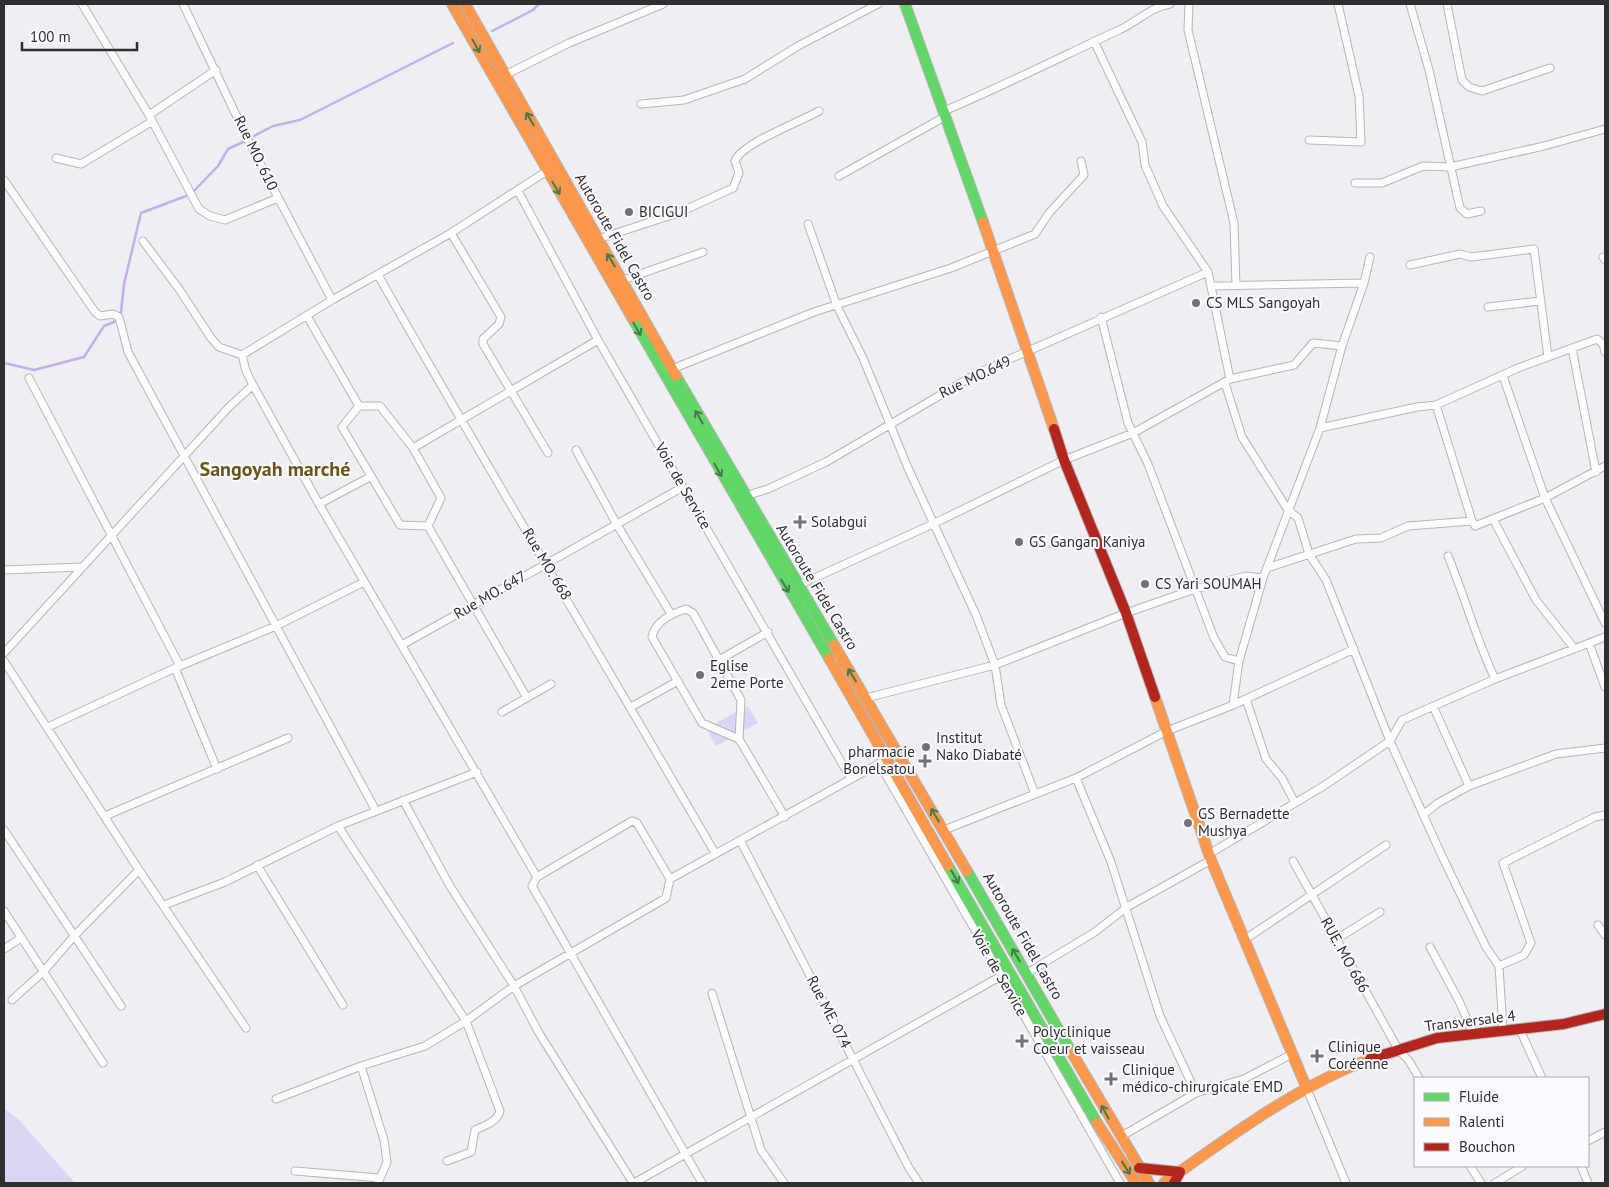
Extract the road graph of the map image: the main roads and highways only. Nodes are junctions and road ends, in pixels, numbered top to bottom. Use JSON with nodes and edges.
{"nodes":[{"id":1,"x":452,"y":4,"type":"edge"},
{"id":2,"x":465,"y":4,"type":"edge"},
{"id":3,"x":905,"y":4,"type":"edge"},
{"id":4,"x":1605,"y":1014,"type":"edge"},
{"id":5,"x":1307,"y":1088,"type":"junction"},
{"id":6,"x":1139,"y":1168,"type":"junction"},
{"id":7,"x":1180,"y":1172,"type":"junction"},
{"id":8,"x":1136,"y":1183,"type":"edge"},
{"id":9,"x":1149,"y":1183,"type":"edge"},
{"id":10,"x":1164,"y":1183,"type":"edge"},
{"id":11,"x":1174,"y":1183,"type":"edge"}],
"edges":[{"from":1,"to":8,"type":"main road","name":"Autoroute Fidel Castro","one_way":true},
{"from":6,"to":2,"type":"main road","name":"Autoroute Fidel Castro","one_way":true},
{"from":3,"to":5,"type":"main road"},
{"from":4,"to":5,"type":"main road","name":"Transversale 4"},
{"from":5,"to":7,"type":"main road","name":"Transversale 4"},
{"from":6,"to":7,"type":"main road"},
{"from":6,"to":9,"type":"main road","name":"Autoroute Fidel Castro"},
{"from":7,"to":10,"type":"main road","name":"Transversale 4"},
{"from":7,"to":11,"type":"main road"}]}
